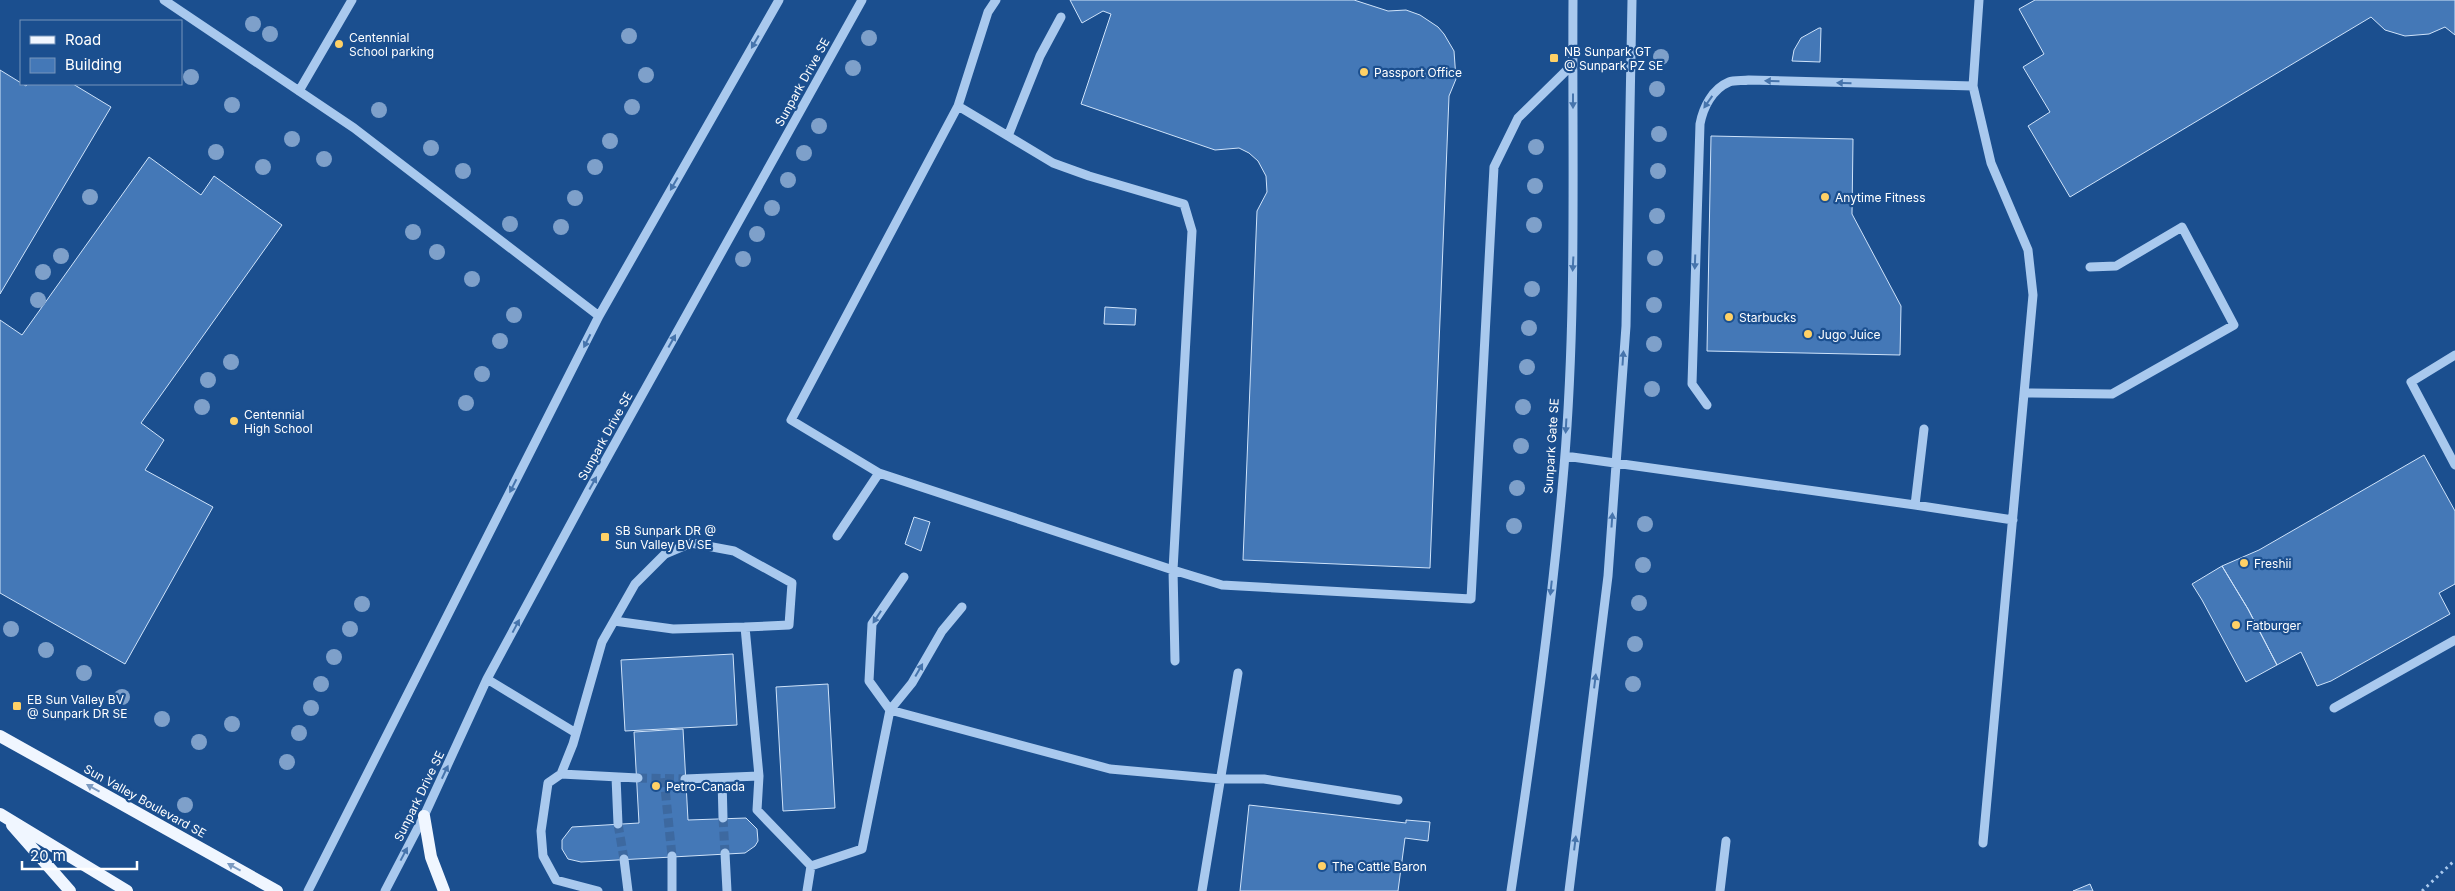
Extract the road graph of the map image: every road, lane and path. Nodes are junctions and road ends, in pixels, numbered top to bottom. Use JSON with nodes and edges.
{"nodes":[{"id":1,"x":164,"y":0,"type":"edge"},
{"id":2,"x":352,"y":0,"type":"edge"},
{"id":3,"x":779,"y":0,"type":"edge"},
{"id":4,"x":862,"y":0,"type":"edge"},
{"id":5,"x":996,"y":0,"type":"edge"},
{"id":6,"x":1573,"y":0,"type":"edge"},
{"id":7,"x":1632,"y":0,"type":"edge"},
{"id":8,"x":1979,"y":0,"type":"edge"},
{"id":9,"x":1061,"y":17,"type":"dead end"},
{"id":10,"x":1573,"y":64,"type":"junction"},
{"id":11,"x":1973,"y":86,"type":"junction"},
{"id":12,"x":299,"y":91,"type":"junction"},
{"id":13,"x":958,"y":106,"type":"junction"},
{"id":14,"x":1008,"y":136,"type":"junction"},
{"id":15,"x":2090,"y":267,"type":"dead end"},
{"id":16,"x":600,"y":316,"type":"junction"},
{"id":17,"x":2455,"y":355,"type":"edge"},
{"id":18,"x":2024,"y":393,"type":"junction"},
{"id":19,"x":1708,"y":405,"type":"dead end"},
{"id":20,"x":1924,"y":429,"type":"dead end"},
{"id":21,"x":1565,"y":456,"type":"junction"},
{"id":22,"x":1616,"y":464,"type":"junction"},
{"id":23,"x":2455,"y":465,"type":"edge"},
{"id":24,"x":879,"y":473,"type":"junction"},
{"id":25,"x":1915,"y":504,"type":"junction"},
{"id":26,"x":2013,"y":520,"type":"junction"},
{"id":27,"x":837,"y":536,"type":"dead end"},
{"id":28,"x":1173,"y":570,"type":"junction"},
{"id":29,"x":904,"y":577,"type":"dead end"},
{"id":30,"x":962,"y":607,"type":"dead end"},
{"id":31,"x":614,"y":621,"type":"junction"},
{"id":32,"x":745,"y":627,"type":"junction"},
{"id":33,"x":2455,"y":640,"type":"edge"},
{"id":34,"x":1175,"y":661,"type":"dead end"},
{"id":35,"x":1238,"y":673,"type":"dead end"},
{"id":36,"x":487,"y":679,"type":"junction"},
{"id":37,"x":2334,"y":708,"type":"dead end"},
{"id":38,"x":890,"y":710,"type":"junction"},
{"id":39,"x":576,"y":733,"type":"junction"},
{"id":40,"x":0,"y":736,"type":"edge"},
{"id":41,"x":561,"y":774,"type":"junction"},
{"id":42,"x":759,"y":776,"type":"junction"},
{"id":43,"x":616,"y":777,"type":"junction"},
{"id":44,"x":638,"y":778,"type":"tunnel mouth"},
{"id":45,"x":722,"y":778,"type":"junction"},
{"id":46,"x":685,"y":779,"type":"tunnel mouth"},
{"id":47,"x":1221,"y":779,"type":"junction"},
{"id":48,"x":1398,"y":800,"type":"dead end"},
{"id":49,"x":2,"y":815,"type":"edge"},
{"id":50,"x":424,"y":816,"type":"junction"},
{"id":51,"x":723,"y":818,"type":"tunnel mouth"},
{"id":52,"x":618,"y":824,"type":"tunnel mouth"},
{"id":53,"x":1726,"y":841,"type":"dead end"},
{"id":54,"x":1983,"y":843,"type":"dead end"},
{"id":55,"x":725,"y":854,"type":"tunnel mouth"},
{"id":56,"x":672,"y":856,"type":"tunnel mouth"},
{"id":57,"x":624,"y":859,"type":"tunnel mouth"},
{"id":58,"x":2455,"y":860,"type":"edge"},
{"id":59,"x":811,"y":866,"type":"junction"},
{"id":60,"x":70,"y":891,"type":"edge"},
{"id":61,"x":127,"y":891,"type":"edge"},
{"id":62,"x":277,"y":891,"type":"edge"},
{"id":63,"x":308,"y":891,"type":"edge"},
{"id":64,"x":385,"y":891,"type":"edge"},
{"id":65,"x":444,"y":891,"type":"edge"},
{"id":66,"x":598,"y":891,"type":"edge"},
{"id":67,"x":628,"y":891,"type":"edge"},
{"id":68,"x":672,"y":891,"type":"edge"},
{"id":69,"x":726,"y":891,"type":"edge"},
{"id":70,"x":806,"y":891,"type":"edge"},
{"id":71,"x":1202,"y":891,"type":"edge"},
{"id":72,"x":1511,"y":891,"type":"edge"},
{"id":73,"x":1569,"y":891,"type":"edge"},
{"id":74,"x":1720,"y":891,"type":"edge"},
{"id":75,"x":2422,"y":891,"type":"edge"}],
"edges":[{"from":1,"to":12,"type":"street"},
{"from":2,"to":12,"type":"street"},
{"from":3,"to":16,"type":"street","one_way":true},
{"from":36,"to":4,"type":"street","name":"Sunpark Drive SE","one_way":true},
{"from":5,"to":13,"type":"street"},
{"from":6,"to":10,"type":"street","name":"Sunpark Gate SE"},
{"from":22,"to":7,"type":"street","one_way":true},
{"from":8,"to":11,"type":"street"},
{"from":9,"to":14,"type":"street"},
{"from":10,"to":21,"type":"street","name":"Sunpark Gate SE","one_way":true},
{"from":10,"to":28,"type":"street"},
{"from":11,"to":18,"type":"street"},
{"from":11,"to":19,"type":"street","one_way":true},
{"from":12,"to":16,"type":"street"},
{"from":13,"to":14,"type":"street"},
{"from":13,"to":24,"type":"street"},
{"from":14,"to":28,"type":"street"},
{"from":15,"to":18,"type":"street"},
{"from":16,"to":63,"type":"street","one_way":true},
{"from":17,"to":23,"type":"street"},
{"from":18,"to":26,"type":"street"},
{"from":20,"to":25,"type":"street"},
{"from":21,"to":22,"type":"street"},
{"from":21,"to":72,"type":"street","name":"Sunpark Gate SE","one_way":true},
{"from":22,"to":25,"type":"street"},
{"from":73,"to":22,"type":"street","one_way":true},
{"from":24,"to":27,"type":"street"},
{"from":24,"to":28,"type":"street"},
{"from":25,"to":26,"type":"street"},
{"from":26,"to":54,"type":"street"},
{"from":28,"to":34,"type":"street"},
{"from":29,"to":38,"type":"street","one_way":true},
{"from":38,"to":30,"type":"street","one_way":true},
{"from":31,"to":32,"type":"street"},
{"from":31,"to":32,"type":"street"},
{"from":31,"to":39,"type":"street"},
{"from":32,"to":42,"type":"street"},
{"from":33,"to":37,"type":"street"},
{"from":35,"to":47,"type":"street"},
{"from":36,"to":39,"type":"street"},
{"from":50,"to":36,"type":"street","name":"Sunpark Drive SE","one_way":true},
{"from":38,"to":47,"type":"street"},
{"from":38,"to":59,"type":"street"},
{"from":39,"to":41,"type":"street"},
{"from":62,"to":40,"type":"main road","name":"Sun Valley Boulevard SE","one_way":true},
{"from":41,"to":43,"type":"street"},
{"from":41,"to":66,"type":"street"},
{"from":42,"to":45,"type":"street"},
{"from":42,"to":59,"type":"street"},
{"from":43,"to":44,"type":"street"},
{"from":43,"to":52,"type":"street"},
{"from":45,"to":46,"type":"street"},
{"from":45,"to":51,"type":"street"},
{"from":47,"to":48,"type":"street"},
{"from":47,"to":71,"type":"street"},
{"from":49,"to":60,"type":"main road"},
{"from":49,"to":61,"type":"main road"},
{"from":64,"to":50,"type":"street","name":"Sunpark Drive SE","one_way":true},
{"from":50,"to":65,"type":"main road"},
{"from":53,"to":74,"type":"street"},
{"from":55,"to":69,"type":"street"},
{"from":56,"to":68,"type":"street"},
{"from":57,"to":67,"type":"street"},
{"from":58,"to":75,"type":"path"},
{"from":59,"to":70,"type":"street"}]}
